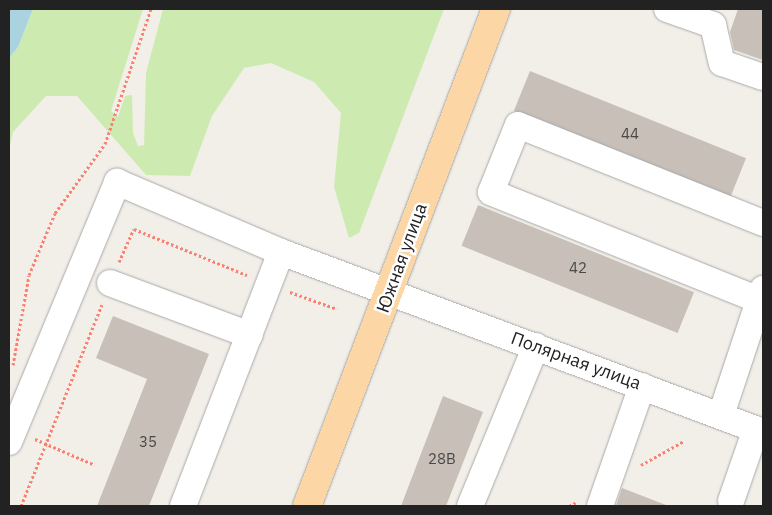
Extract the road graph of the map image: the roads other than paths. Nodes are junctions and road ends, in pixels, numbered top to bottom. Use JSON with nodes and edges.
{"nodes":[{"id":1,"x":496,"y":9,"type":"edge"},
{"id":2,"x":667,"y":9,"type":"edge"},
{"id":3,"x":763,"y":77,"type":"edge"},
{"id":4,"x":763,"y":223,"type":"edge"},
{"id":5,"x":280,"y":252,"type":"junction"},
{"id":6,"x":110,"y":283,"type":"road end"},
{"id":7,"x":389,"y":292,"type":"junction"},
{"id":8,"x":761,"y":294,"type":"edge"},
{"id":9,"x":250,"y":336,"type":"junction"},
{"id":10,"x":536,"y":346,"type":"junction"},
{"id":11,"x":642,"y":386,"type":"junction"},
{"id":12,"x":721,"y":415,"type":"junction"},
{"id":13,"x":760,"y":431,"type":"edge"},
{"id":14,"x":11,"y":436,"type":"edge"},
{"id":15,"x":731,"y":501,"type":"dead end"},
{"id":16,"x":183,"y":506,"type":"edge"},
{"id":17,"x":307,"y":506,"type":"edge"},
{"id":18,"x":470,"y":506,"type":"edge"},
{"id":19,"x":600,"y":506,"type":"edge"}],
"edges":[{"from":1,"to":7,"type":"main road","name":"Южная улица"},
{"from":2,"to":3,"type":"street"},
{"from":4,"to":8,"type":"street"},
{"from":5,"to":7,"type":"street","name":"Полярная улица"},
{"from":5,"to":9,"type":"street"},
{"from":5,"to":14,"type":"street","name":"Полярная улица"},
{"from":6,"to":9,"type":"street"},
{"from":7,"to":10,"type":"street","name":"Полярная улица"},
{"from":7,"to":17,"type":"main road","name":"Южная улица"},
{"from":8,"to":12,"type":"street"},
{"from":9,"to":16,"type":"street"},
{"from":10,"to":11,"type":"street","name":"Полярная улица"},
{"from":10,"to":18,"type":"street"},
{"from":11,"to":12,"type":"street","name":"Полярная улица"},
{"from":11,"to":19,"type":"street"},
{"from":12,"to":13,"type":"street","name":"Полярная улица"},
{"from":13,"to":15,"type":"street"}]}
